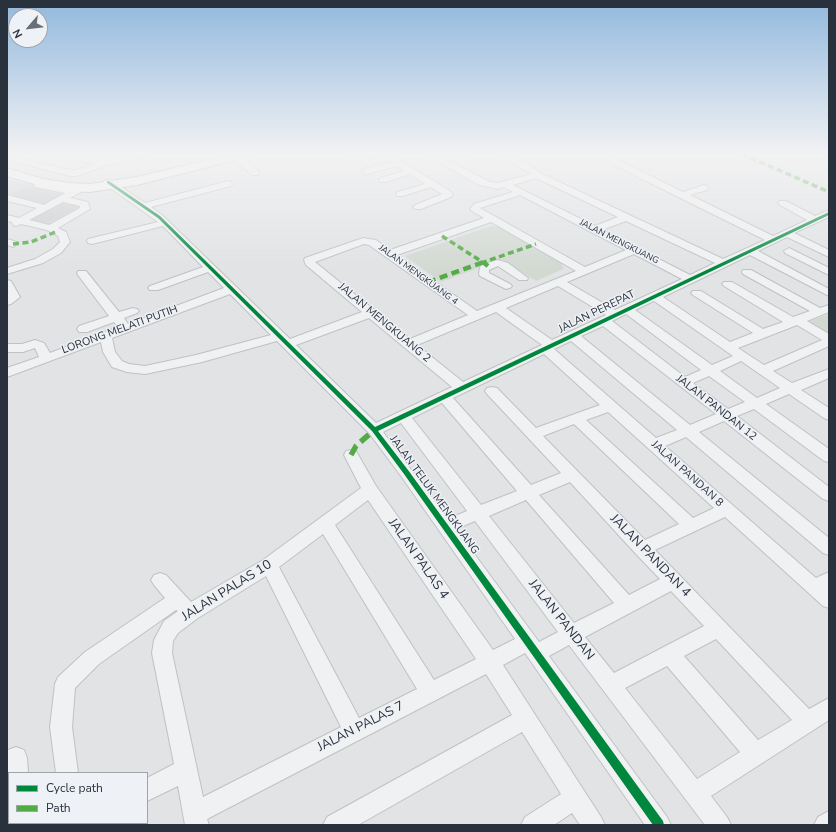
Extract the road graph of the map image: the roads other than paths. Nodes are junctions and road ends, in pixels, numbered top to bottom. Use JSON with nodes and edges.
{"nodes":[{"id":1,"x":75,"y":193,"type":"edge"},
{"id":2,"x":125,"y":193,"type":"edge"},
{"id":3,"x":194,"y":193,"type":"edge"},
{"id":4,"x":404,"y":193,"type":"edge"},
{"id":5,"x":447,"y":193,"type":"edge"},
{"id":6,"x":519,"y":193,"type":"edge"},
{"id":7,"x":523,"y":193,"type":"edge"},
{"id":8,"x":575,"y":193,"type":"edge"},
{"id":9,"x":678,"y":193,"type":"edge"},
{"id":10,"x":689,"y":193,"type":"edge"},
{"id":11,"x":400,"y":194,"type":"dead end"},
{"id":12,"x":682,"y":195,"type":"junction"},
{"id":13,"x":7,"y":198,"type":"edge"},
{"id":14,"x":63,"y":199,"type":"junction"},
{"id":15,"x":783,"y":203,"type":"dead end"},
{"id":16,"x":144,"y":206,"type":"junction"},
{"id":17,"x":418,"y":206,"type":"dead end"},
{"id":18,"x":46,"y":208,"type":"junction"},
{"id":19,"x":829,"y":213,"type":"edge"},
{"id":20,"x":627,"y":217,"type":"junction"},
{"id":21,"x":7,"y":218,"type":"edge"},
{"id":22,"x":491,"y":219,"type":"junction"},
{"id":23,"x":813,"y":219,"type":"junction"},
{"id":24,"x":19,"y":221,"type":"junction"},
{"id":25,"x":164,"y":222,"type":"junction"},
{"id":26,"x":7,"y":228,"type":"edge"},
{"id":27,"x":50,"y":228,"type":"junction"},
{"id":28,"x":796,"y":228,"type":"junction"},
{"id":29,"x":594,"y":230,"type":"junction"},
{"id":30,"x":786,"y":232,"type":"junction"},
{"id":31,"x":772,"y":239,"type":"junction"},
{"id":32,"x":92,"y":241,"type":"dead end"},
{"id":33,"x":829,"y":244,"type":"edge"},
{"id":34,"x":635,"y":250,"type":"junction"},
{"id":35,"x":749,"y":250,"type":"junction"},
{"id":36,"x":789,"y":251,"type":"dead end"},
{"id":37,"x":390,"y":254,"type":"junction"},
{"id":38,"x":829,"y":254,"type":"edge"},
{"id":39,"x":312,"y":259,"type":"joint"},
{"id":40,"x":723,"y":263,"type":"junction"},
{"id":41,"x":210,"y":268,"type":"junction"},
{"id":42,"x":7,"y":271,"type":"edge"},
{"id":43,"x":584,"y":271,"type":"junction"},
{"id":44,"x":747,"y":272,"type":"dead end"},
{"id":45,"x":829,"y":272,"type":"edge"},
{"id":46,"x":82,"y":273,"type":"dead end"},
{"id":47,"x":523,"y":278,"type":"dead end"},
{"id":48,"x":690,"y":279,"type":"junction"},
{"id":49,"x":559,"y":282,"type":"junction"},
{"id":50,"x":728,"y":284,"type":"dead end"},
{"id":51,"x":7,"y":286,"type":"edge"},
{"id":52,"x":506,"y":286,"type":"dead end"},
{"id":53,"x":154,"y":288,"type":"dead end"},
{"id":54,"x":232,"y":289,"type":"junction"},
{"id":55,"x":697,"y":293,"type":"dead end"},
{"id":56,"x":829,"y":293,"type":"edge"},
{"id":57,"x":654,"y":296,"type":"junction"},
{"id":58,"x":7,"y":302,"type":"edge"},
{"id":59,"x":497,"y":307,"type":"junction"},
{"id":60,"x":824,"y":310,"type":"edge"},
{"id":61,"x":133,"y":311,"type":"dead end"},
{"id":62,"x":371,"y":313,"type":"junction"},
{"id":63,"x":615,"y":315,"type":"junction"},
{"id":64,"x":476,"y":316,"type":"junction"},
{"id":65,"x":117,"y":317,"type":"junction"},
{"id":66,"x":795,"y":321,"type":"junction"},
{"id":67,"x":83,"y":329,"type":"dead end"},
{"id":68,"x":126,"y":329,"type":"junction"},
{"id":69,"x":762,"y":334,"type":"junction"},
{"id":70,"x":572,"y":335,"type":"junction"},
{"id":71,"x":106,"y":336,"type":"junction"},
{"id":72,"x":829,"y":339,"type":"edge"},
{"id":73,"x":284,"y":340,"type":"junction"},
{"id":74,"x":829,"y":342,"type":"edge"},
{"id":75,"x":409,"y":344,"type":"junction"},
{"id":76,"x":548,"y":347,"type":"junction"},
{"id":77,"x":729,"y":347,"type":"junction"},
{"id":78,"x":7,"y":348,"type":"edge"},
{"id":79,"x":743,"y":356,"type":"junction"},
{"id":80,"x":46,"y":358,"type":"junction"},
{"id":81,"x":763,"y":370,"type":"junction"},
{"id":82,"x":710,"y":371,"type":"junction"},
{"id":83,"x":7,"y":373,"type":"edge"},
{"id":84,"x":829,"y":373,"type":"edge"},
{"id":85,"x":684,"y":382,"type":"junction"},
{"id":86,"x":461,"y":388,"type":"junction"},
{"id":87,"x":790,"y":389,"type":"junction"},
{"id":88,"x":492,"y":391,"type":"dead end"},
{"id":89,"x":444,"y":396,"type":"junction"},
{"id":90,"x":754,"y":404,"type":"junction"},
{"id":91,"x":610,"y":406,"type":"junction"},
{"id":92,"x":726,"y":415,"type":"junction"},
{"id":93,"x":829,"y":415,"type":"edge"},
{"id":94,"x":403,"y":416,"type":"junction"},
{"id":95,"x":576,"y":418,"type":"junction"},
{"id":96,"x":374,"y":430,"type":"junction"},
{"id":97,"x":688,"y":431,"type":"junction"},
{"id":98,"x":533,"y":434,"type":"junction"},
{"id":99,"x":654,"y":445,"type":"junction"},
{"id":100,"x":350,"y":455,"type":"dead end"},
{"id":101,"x":829,"y":457,"type":"edge"},
{"id":102,"x":572,"y":475,"type":"junction"},
{"id":103,"x":370,"y":490,"type":"junction"},
{"id":104,"x":528,"y":493,"type":"junction"},
{"id":105,"x":829,"y":495,"type":"edge"},
{"id":106,"x":727,"y":509,"type":"junction"},
{"id":107,"x":478,"y":513,"type":"junction"},
{"id":108,"x":325,"y":522,"type":"junction"},
{"id":109,"x":691,"y":526,"type":"junction"},
{"id":110,"x":445,"y":527,"type":"junction"},
{"id":111,"x":829,"y":548,"type":"edge"},
{"id":112,"x":642,"y":549,"type":"junction"},
{"id":113,"x":269,"y":565,"type":"junction"},
{"id":114,"x":160,"y":580,"type":"dead end"},
{"id":115,"x":674,"y":582,"type":"junction"},
{"id":116,"x":822,"y":583,"type":"edge"},
{"id":117,"x":829,"y":600,"type":"edge"},
{"id":118,"x":184,"y":606,"type":"junction"},
{"id":119,"x":627,"y":606,"type":"junction"},
{"id":120,"x":718,"y":628,"type":"junction"},
{"id":121,"x":572,"y":634,"type":"junction"},
{"id":122,"x":532,"y":647,"type":"junction"},
{"id":123,"x":669,"y":654,"type":"junction"},
{"id":124,"x":489,"y":661,"type":"junction"},
{"id":125,"x":611,"y":685,"type":"junction"},
{"id":126,"x":430,"y":692,"type":"junction"},
{"id":127,"x":829,"y":708,"type":"edge"},
{"id":128,"x":526,"y":719,"type":"junction"},
{"id":129,"x":808,"y":722,"type":"junction"},
{"id":130,"x":354,"y":731,"type":"junction"},
{"id":131,"x":756,"y":754,"type":"junction"},
{"id":132,"x":185,"y":770,"type":"junction"},
{"id":133,"x":67,"y":772,"type":"edge"},
{"id":134,"x":148,"y":789,"type":"edge"},
{"id":135,"x":695,"y":793,"type":"junction"},
{"id":136,"x":576,"y":798,"type":"junction"},
{"id":137,"x":195,"y":819,"type":"edge"},
{"id":138,"x":829,"y":823,"type":"edge"},
{"id":139,"x":335,"y":825,"type":"edge"},
{"id":140,"x":533,"y":825,"type":"edge"},
{"id":141,"x":593,"y":825,"type":"edge"},
{"id":142,"x":659,"y":825,"type":"edge"},
{"id":143,"x":720,"y":825,"type":"edge"},
{"id":144,"x":826,"y":825,"type":"edge"}],
"edges":[{"from":1,"to":14,"type":"street"},
{"from":2,"to":16,"type":"street","name":"JALAN TELUK MENGKUANG"},
{"from":3,"to":16,"type":"street"},
{"from":4,"to":11,"type":"street"},
{"from":5,"to":17,"type":"street"},
{"from":6,"to":22,"type":"street"},
{"from":7,"to":29,"type":"street","name":"JALAN MENGKUANG"},
{"from":8,"to":20,"type":"street"},
{"from":9,"to":12,"type":"street"},
{"from":10,"to":12,"type":"street"},
{"from":12,"to":31,"type":"street"},
{"from":13,"to":18,"type":"street"},
{"from":14,"to":18,"type":"street"},
{"from":14,"to":27,"type":"street"},
{"from":15,"to":23,"type":"street"},
{"from":16,"to":25,"type":"street","name":"JALAN TELUK MENGKUANG"},
{"from":18,"to":24,"type":"street"},
{"from":19,"to":23,"type":"street","name":"JALAN PEREPAT"},
{"from":20,"to":29,"type":"street"},
{"from":20,"to":40,"type":"street"},
{"from":21,"to":24,"type":"street"},
{"from":22,"to":37,"type":"street"},
{"from":22,"to":43,"type":"street"},
{"from":23,"to":28,"type":"street","name":"JALAN PEREPAT"},
{"from":24,"to":26,"type":"street"},
{"from":24,"to":27,"type":"street"},
{"from":25,"to":32,"type":"street"},
{"from":25,"to":41,"type":"street","name":"JALAN TELUK MENGKUANG"},
{"from":27,"to":42,"type":"street"},
{"from":28,"to":30,"type":"street","name":"JALAN PEREPAT"},
{"from":28,"to":33,"type":"street"},
{"from":29,"to":34,"type":"street","name":"JALAN MENGKUANG"},
{"from":30,"to":31,"type":"street","name":"JALAN PEREPAT"},
{"from":30,"to":38,"type":"street"},
{"from":31,"to":35,"type":"street","name":"JALAN PEREPAT"},
{"from":34,"to":43,"type":"street"},
{"from":34,"to":48,"type":"street","name":"JALAN MENGKUANG"},
{"from":35,"to":40,"type":"street","name":"JALAN PEREPAT"},
{"from":35,"to":56,"type":"street"},
{"from":36,"to":45,"type":"street"},
{"from":37,"to":39,"type":"street","name":"JALAN MENGKUANG 4"},
{"from":37,"to":64,"type":"street","name":"JALAN MENGKUANG 4"},
{"from":39,"to":62,"type":"street","name":"JALAN MENGKUANG 2"},
{"from":40,"to":48,"type":"street","name":"JALAN PEREPAT"},
{"from":41,"to":53,"type":"street"},
{"from":41,"to":54,"type":"street","name":"JALAN TELUK MENGKUANG"},
{"from":43,"to":49,"type":"street"},
{"from":44,"to":60,"type":"street"},
{"from":46,"to":65,"type":"street"},
{"from":47,"to":52,"type":"street"},
{"from":48,"to":57,"type":"street","name":"JALAN PEREPAT"},
{"from":49,"to":59,"type":"street"},
{"from":49,"to":63,"type":"street"},
{"from":50,"to":66,"type":"street"},
{"from":51,"to":58,"type":"street"},
{"from":54,"to":68,"type":"street","name":"LORONG MELATI PUTIH"},
{"from":54,"to":73,"type":"street","name":"JALAN TELUK MENGKUANG"},
{"from":55,"to":69,"type":"street"},
{"from":57,"to":63,"type":"street","name":"JALAN PEREPAT"},
{"from":57,"to":77,"type":"street"},
{"from":59,"to":64,"type":"street"},
{"from":59,"to":76,"type":"street","name":"JALAN PANDAN 8"},
{"from":60,"to":66,"type":"street"},
{"from":61,"to":65,"type":"street"},
{"from":62,"to":73,"type":"street"},
{"from":62,"to":75,"type":"street","name":"JALAN MENGKUANG 2"},
{"from":63,"to":70,"type":"street","name":"JALAN PEREPAT"},
{"from":63,"to":82,"type":"street"},
{"from":63,"to":85,"type":"street","name":"JALAN PANDAN 12"},
{"from":64,"to":75,"type":"street"},
{"from":65,"to":67,"type":"street"},
{"from":65,"to":68,"type":"street"},
{"from":66,"to":69,"type":"street"},
{"from":66,"to":72,"type":"street"},
{"from":68,"to":71,"type":"street","name":"LORONG MELATI PUTIH"},
{"from":69,"to":77,"type":"street"},
{"from":70,"to":76,"type":"street","name":"JALAN PEREPAT"},
{"from":70,"to":97,"type":"street"},
{"from":71,"to":73,"type":"street"},
{"from":71,"to":80,"type":"street","name":"LORONG MELATI PUTIH"},
{"from":73,"to":96,"type":"street","name":"JALAN TELUK MENGKUANG"},
{"from":74,"to":81,"type":"street"},
{"from":75,"to":86,"type":"street","name":"JALAN MENGKUANG 2"},
{"from":76,"to":86,"type":"street","name":"JALAN PEREPAT"},
{"from":76,"to":91,"type":"street","name":"JALAN PANDAN 8"},
{"from":77,"to":79,"type":"street"},
{"from":78,"to":80,"type":"street"},
{"from":79,"to":81,"type":"street"},
{"from":79,"to":82,"type":"street"},
{"from":80,"to":83,"type":"street","name":"LORONG MELATI PUTIH"},
{"from":81,"to":87,"type":"street"},
{"from":82,"to":85,"type":"street"},
{"from":82,"to":90,"type":"street"},
{"from":84,"to":87,"type":"street"},
{"from":85,"to":92,"type":"street","name":"JALAN PANDAN 12"},
{"from":86,"to":89,"type":"street","name":"JALAN PEREPAT"},
{"from":87,"to":90,"type":"street"},
{"from":87,"to":93,"type":"street"},
{"from":88,"to":98,"type":"street","name":"JALAN PANDAN 4"},
{"from":89,"to":94,"type":"street","name":"JALAN PEREPAT"},
{"from":89,"to":104,"type":"street"},
{"from":90,"to":92,"type":"street"},
{"from":90,"to":101,"type":"street"},
{"from":91,"to":95,"type":"street"},
{"from":91,"to":99,"type":"street","name":"JALAN PANDAN 8"},
{"from":92,"to":97,"type":"street"},
{"from":92,"to":105,"type":"street","name":"JALAN PANDAN 12"},
{"from":94,"to":96,"type":"street","name":"JALAN PEREPAT"},
{"from":94,"to":107,"type":"street","name":"JALAN PANDAN"},
{"from":95,"to":98,"type":"street"},
{"from":95,"to":109,"type":"street"},
{"from":96,"to":110,"type":"street","name":"JALAN TELUK MENGKUANG"},
{"from":97,"to":99,"type":"street"},
{"from":97,"to":111,"type":"street"},
{"from":98,"to":102,"type":"street","name":"JALAN PANDAN 4"},
{"from":99,"to":106,"type":"street","name":"JALAN PANDAN 8"},
{"from":100,"to":103,"type":"street","name":"JALAN PALAS 4"},
{"from":102,"to":104,"type":"street"},
{"from":102,"to":112,"type":"street","name":"JALAN PANDAN 4"},
{"from":103,"to":108,"type":"street","name":"JALAN PALAS 10"},
{"from":103,"to":124,"type":"street","name":"JALAN PALAS 4"},
{"from":104,"to":107,"type":"street"},
{"from":104,"to":119,"type":"street"},
{"from":106,"to":109,"type":"street"},
{"from":106,"to":116,"type":"street","name":"JALAN PANDAN 8"},
{"from":107,"to":110,"type":"street"},
{"from":107,"to":121,"type":"street","name":"JALAN PANDAN"},
{"from":108,"to":113,"type":"street","name":"JALAN PALAS 10"},
{"from":108,"to":126,"type":"street"},
{"from":109,"to":112,"type":"street"},
{"from":110,"to":122,"type":"street","name":"JALAN TELUK MENGKUANG"},
{"from":112,"to":115,"type":"street","name":"JALAN PANDAN 4"},
{"from":113,"to":118,"type":"street","name":"JALAN PALAS 10"},
{"from":113,"to":130,"type":"street"},
{"from":114,"to":118,"type":"street"},
{"from":115,"to":119,"type":"street","name":"JALAN PALAS 7"},
{"from":115,"to":120,"type":"street","name":"JALAN PANDAN 4"},
{"from":116,"to":117,"type":"street","name":"JALAN PANDAN 8"},
{"from":118,"to":132,"type":"street","name":"JALAN PALAS 10"},
{"from":118,"to":133,"type":"street"},
{"from":119,"to":121,"type":"street","name":"JALAN PALAS 7"},
{"from":120,"to":123,"type":"street"},
{"from":120,"to":129,"type":"street","name":"JALAN PANDAN 4"},
{"from":121,"to":122,"type":"street","name":"JALAN PALAS 7"},
{"from":121,"to":125,"type":"street","name":"JALAN PANDAN"},
{"from":122,"to":124,"type":"street","name":"JALAN PALAS 7"},
{"from":122,"to":142,"type":"street","name":"JALAN TELUK MENGKUANG"},
{"from":123,"to":125,"type":"street"},
{"from":123,"to":131,"type":"street"},
{"from":124,"to":126,"type":"street","name":"JALAN PALAS 7"},
{"from":124,"to":128,"type":"street","name":"JALAN PALAS 4"},
{"from":125,"to":135,"type":"street","name":"JALAN PANDAN"},
{"from":126,"to":130,"type":"street","name":"JALAN PALAS 7"},
{"from":127,"to":129,"type":"street"},
{"from":128,"to":136,"type":"street","name":"JALAN PALAS 4"},
{"from":128,"to":139,"type":"street"},
{"from":129,"to":131,"type":"street"},
{"from":130,"to":137,"type":"street","name":"JALAN PALAS 7"},
{"from":131,"to":135,"type":"street"},
{"from":132,"to":134,"type":"street"},
{"from":132,"to":137,"type":"street","name":"JALAN PALAS 10"},
{"from":135,"to":143,"type":"street","name":"JALAN PANDAN"},
{"from":136,"to":140,"type":"street"},
{"from":136,"to":141,"type":"street","name":"JALAN PALAS 4"},
{"from":138,"to":144,"type":"street"}]}
